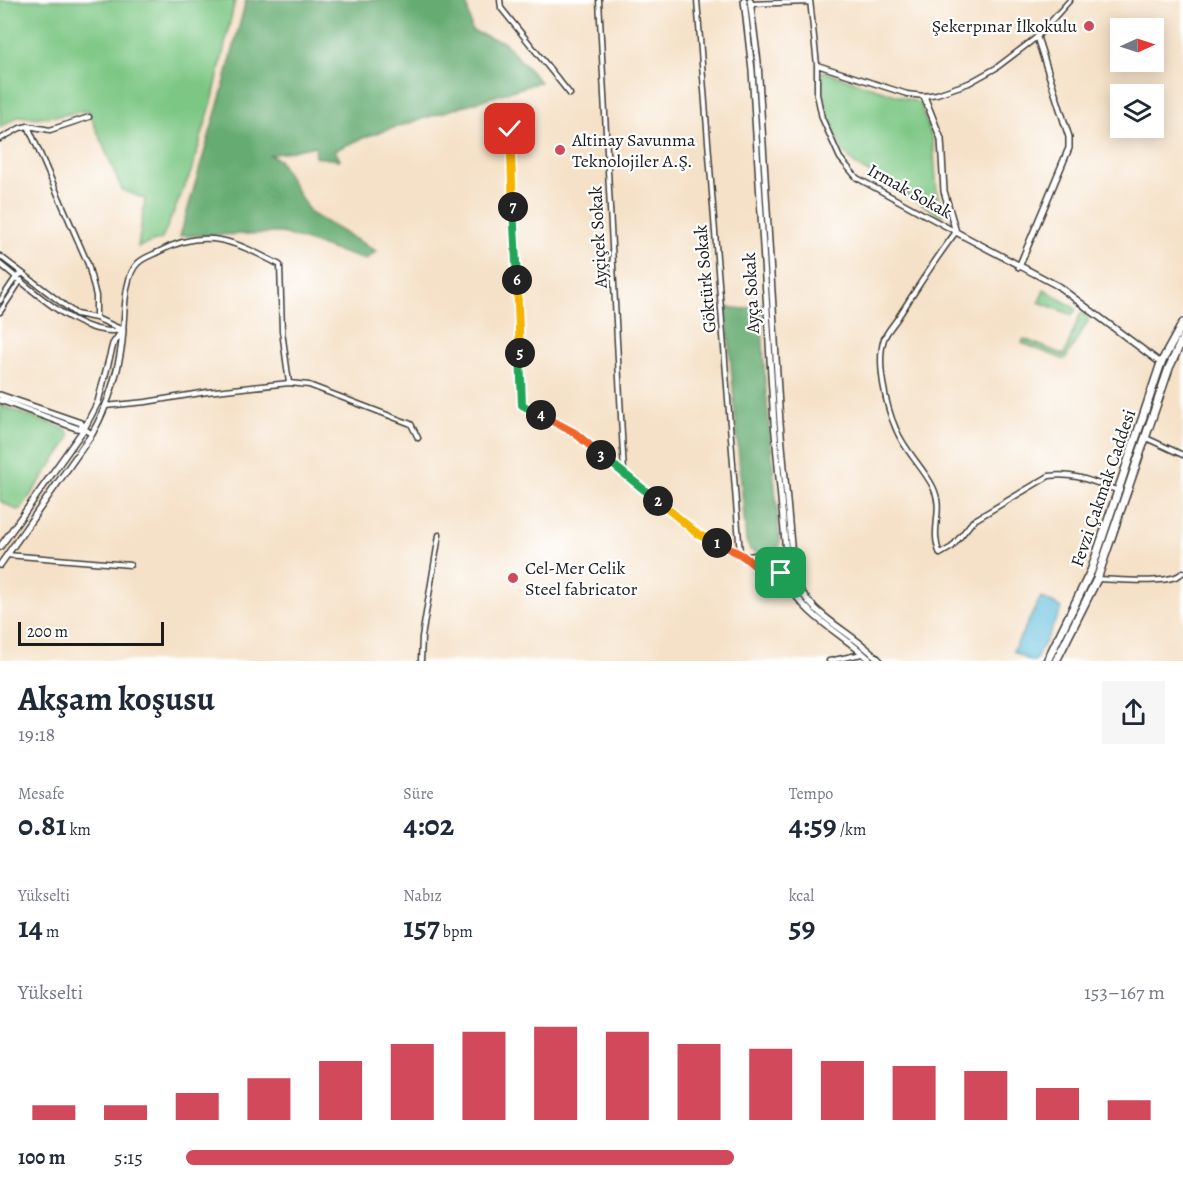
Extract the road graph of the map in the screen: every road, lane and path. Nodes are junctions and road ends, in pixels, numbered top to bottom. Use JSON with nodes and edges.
{"nodes":[{"id":1,"x":500,"y":0,"type":"edge"},
{"id":2,"x":599,"y":0,"type":"edge"},
{"id":3,"x":697,"y":0,"type":"edge"},
{"id":4,"x":1070,"y":0,"type":"edge"},
{"id":5,"x":810,"y":1,"type":"edge"},
{"id":6,"x":747,"y":2,"type":"edge"},
{"id":7,"x":1037,"y":37,"type":"junction"},
{"id":8,"x":817,"y":65,"type":"junction"},
{"id":9,"x":570,"y":93,"type":"dead end"},
{"id":10,"x":924,"y":96,"type":"junction"},
{"id":11,"x":89,"y":117,"type":"dead end"},
{"id":12,"x":28,"y":126,"type":"junction"},
{"id":13,"x":510,"y":129,"type":"dead end"},
{"id":14,"x":0,"y":140,"type":"edge"},
{"id":15,"x":956,"y":232,"type":"junction"},
{"id":16,"x":0,"y":256,"type":"edge"},
{"id":17,"x":0,"y":264,"type":"edge"},
{"id":18,"x":1019,"y":267,"type":"junction"},
{"id":19,"x":768,"y":271,"type":"junction"},
{"id":20,"x":22,"y":274,"type":"junction"},
{"id":21,"x":18,"y":278,"type":"junction"},
{"id":22,"x":0,"y":301,"type":"edge"},
{"id":23,"x":0,"y":312,"type":"edge"},
{"id":24,"x":96,"y":318,"type":"junction"},
{"id":25,"x":1183,"y":323,"type":"edge"},
{"id":26,"x":123,"y":330,"type":"junction"},
{"id":27,"x":1183,"y":338,"type":"edge"},
{"id":28,"x":1161,"y":363,"type":"junction"},
{"id":29,"x":1169,"y":368,"type":"junction"},
{"id":30,"x":289,"y":383,"type":"junction"},
{"id":31,"x":0,"y":394,"type":"edge"},
{"id":32,"x":0,"y":400,"type":"edge"},
{"id":33,"x":105,"y":406,"type":"junction"},
{"id":34,"x":84,"y":429,"type":"junction"},
{"id":35,"x":92,"y":434,"type":"junction"},
{"id":36,"x":418,"y":438,"type":"dead end"},
{"id":37,"x":1145,"y":438,"type":"junction"},
{"id":38,"x":1183,"y":455,"type":"edge"},
{"id":39,"x":624,"y":473,"type":"junction"},
{"id":40,"x":1118,"y":491,"type":"junction"},
{"id":41,"x":1126,"y":494,"type":"junction"},
{"id":42,"x":19,"y":521,"type":"junction"},
{"id":43,"x":27,"y":527,"type":"junction"},
{"id":44,"x":439,"y":535,"type":"dead end"},
{"id":45,"x":0,"y":547,"type":"edge"},
{"id":46,"x":0,"y":552,"type":"edge"},
{"id":47,"x":7,"y":555,"type":"junction"},
{"id":48,"x":742,"y":556,"type":"junction"},
{"id":49,"x":789,"y":558,"type":"junction"},
{"id":50,"x":776,"y":564,"type":"junction"},
{"id":51,"x":0,"y":565,"type":"edge"},
{"id":52,"x":130,"y":565,"type":"dead end"},
{"id":53,"x":788,"y":571,"type":"junction"},
{"id":54,"x":1183,"y":572,"type":"edge"},
{"id":55,"x":770,"y":574,"type":"junction"},
{"id":56,"x":794,"y":579,"type":"junction"},
{"id":57,"x":1097,"y":579,"type":"junction"},
{"id":58,"x":789,"y":585,"type":"junction"},
{"id":59,"x":863,"y":653,"type":"junction"},
{"id":60,"x":421,"y":661,"type":"edge"},
{"id":61,"x":829,"y":661,"type":"edge"},
{"id":62,"x":871,"y":661,"type":"edge"},
{"id":63,"x":879,"y":661,"type":"edge"},
{"id":64,"x":1047,"y":661,"type":"edge"},
{"id":65,"x":1056,"y":661,"type":"edge"}],
"edges":[{"from":1,"to":9,"type":"street"},
{"from":2,"to":39,"type":"street","name":"Ayçiçek Sokak"},
{"from":3,"to":48,"type":"street","name":"Göktürk Sokak"},
{"from":4,"to":7,"type":"street"},
{"from":5,"to":6,"type":"street"},
{"from":5,"to":8,"type":"street","name":"Irmak Sokak"},
{"from":6,"to":19,"type":"street","name":"Ayça Sokak"},
{"from":6,"to":19,"type":"street","name":"Ayça Sokak"},
{"from":7,"to":10,"type":"street"},
{"from":7,"to":18,"type":"street"},
{"from":8,"to":10,"type":"street"},
{"from":8,"to":15,"type":"street","name":"Irmak Sokak"},
{"from":10,"to":15,"type":"street"},
{"from":11,"to":12,"type":"street"},
{"from":12,"to":14,"type":"street"},
{"from":12,"to":24,"type":"street"},
{"from":13,"to":39,"type":"street"},
{"from":15,"to":18,"type":"street"},
{"from":15,"to":40,"type":"street"},
{"from":16,"to":20,"type":"street"},
{"from":17,"to":21,"type":"street"},
{"from":18,"to":28,"type":"street"},
{"from":19,"to":49,"type":"street","name":"Ayça Sokak"},
{"from":20,"to":21,"type":"street"},
{"from":20,"to":24,"type":"street"},
{"from":21,"to":22,"type":"street"},
{"from":21,"to":23,"type":"street"},
{"from":21,"to":26,"type":"street"},
{"from":24,"to":26,"type":"street"},
{"from":25,"to":28,"type":"main road","name":"Fevzi Çakmak Caddesi"},
{"from":26,"to":30,"type":"street"},
{"from":26,"to":33,"type":"street"},
{"from":26,"to":34,"type":"street"},
{"from":27,"to":29,"type":"main road","name":"Fevzi Çakmak Caddesi"},
{"from":28,"to":29,"type":"street"},
{"from":28,"to":40,"type":"main road","name":"Fevzi Çakmak Caddesi"},
{"from":29,"to":37,"type":"main road","name":"Fevzi Çakmak Caddesi"},
{"from":30,"to":33,"type":"street"},
{"from":30,"to":36,"type":"street"},
{"from":31,"to":34,"type":"street"},
{"from":32,"to":34,"type":"street"},
{"from":33,"to":35,"type":"street"},
{"from":34,"to":35,"type":"street"},
{"from":34,"to":42,"type":"street"},
{"from":35,"to":43,"type":"street"},
{"from":37,"to":38,"type":"street"},
{"from":37,"to":41,"type":"main road","name":"Fevzi Çakmak Caddesi"},
{"from":39,"to":48,"type":"street"},
{"from":40,"to":41,"type":"street"},
{"from":40,"to":64,"type":"main road","name":"Fevzi Çakmak Caddesi"},
{"from":41,"to":57,"type":"main road","name":"Fevzi Çakmak Caddesi"},
{"from":42,"to":43,"type":"street"},
{"from":42,"to":45,"type":"street"},
{"from":43,"to":47,"type":"street"},
{"from":44,"to":60,"type":"street"},
{"from":46,"to":47,"type":"street"},
{"from":47,"to":51,"type":"street"},
{"from":47,"to":52,"type":"street"},
{"from":48,"to":50,"type":"street"},
{"from":48,"to":55,"type":"street"},
{"from":49,"to":50,"type":"street"},
{"from":49,"to":53,"type":"street","name":"Ayça Sokak"},
{"from":49,"to":56,"type":"street","name":"Ayça Sokak"},
{"from":50,"to":53,"type":"street"},
{"from":53,"to":55,"type":"street"},
{"from":53,"to":56,"type":"street"},
{"from":53,"to":58,"type":"street","name":"Ayça Sokak"},
{"from":54,"to":57,"type":"street"},
{"from":55,"to":58,"type":"street"},
{"from":56,"to":63,"type":"street","name":"Ayça Sokak"},
{"from":57,"to":65,"type":"main road","name":"Fevzi Çakmak Caddesi"},
{"from":58,"to":59,"type":"street"},
{"from":59,"to":61,"type":"street"},
{"from":59,"to":62,"type":"street"}]}
